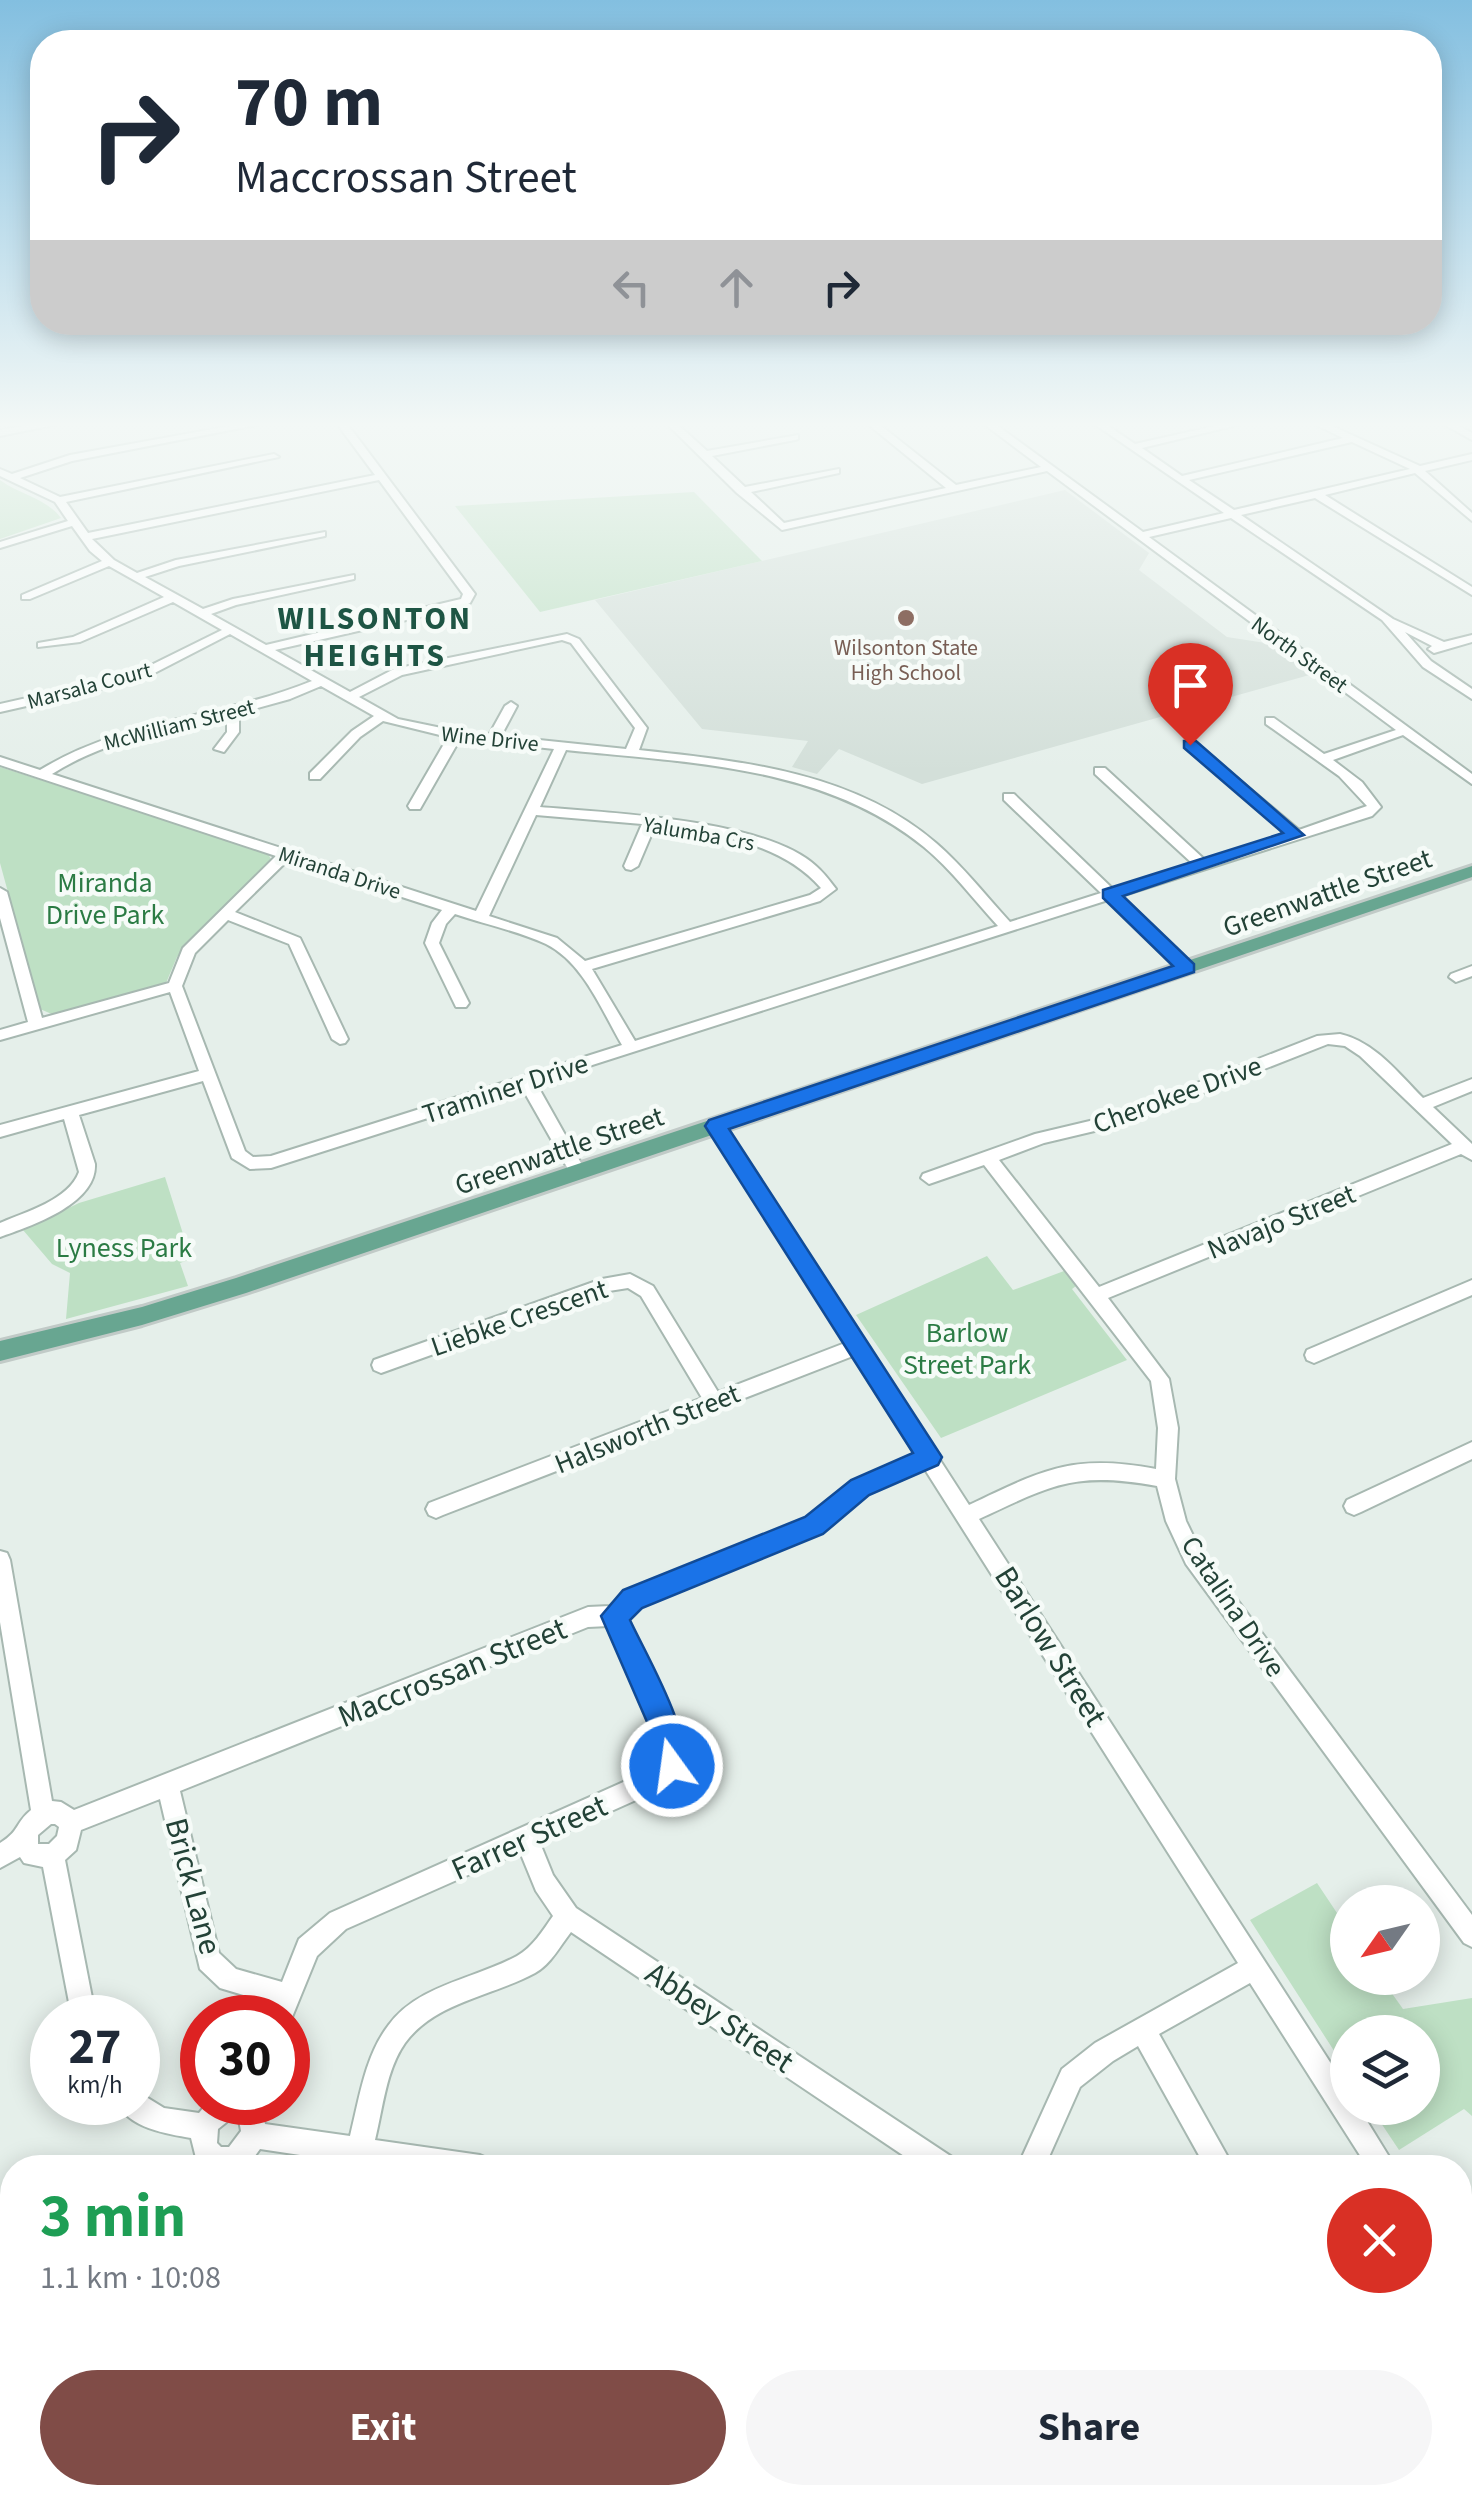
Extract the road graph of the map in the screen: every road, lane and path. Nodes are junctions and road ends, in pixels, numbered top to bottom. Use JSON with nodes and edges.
{"nodes":[{"id":1,"x":85,"y":538,"type":"edge"},
{"id":2,"x":302,"y":538,"type":"edge"},
{"id":3,"x":427,"y":538,"type":"edge"},
{"id":4,"x":1143,"y":538,"type":"edge"},
{"id":5,"x":1268,"y":538,"type":"edge"},
{"id":6,"x":1386,"y":538,"type":"edge"},
{"id":7,"x":110,"y":562,"type":"junction"},
{"id":8,"x":135,"y":577,"type":"junction"},
{"id":9,"x":350,"y":577,"type":"dead end"},
{"id":10,"x":1472,"y":592,"type":"edge"},
{"id":11,"x":26,"y":598,"type":"dead end"},
{"id":12,"x":172,"y":598,"type":"junction"},
{"id":13,"x":201,"y":614,"type":"junction"},
{"id":14,"x":1386,"y":618,"type":"junction"},
{"id":15,"x":230,"y":630,"type":"junction"},
{"id":16,"x":1472,"y":638,"type":"edge"},
{"id":17,"x":42,"y":645,"type":"dead end"},
{"id":18,"x":1442,"y":646,"type":"junction"},
{"id":19,"x":263,"y":649,"type":"junction"},
{"id":20,"x":1418,"y":654,"type":"junction"},
{"id":21,"x":320,"y":682,"type":"junction"},
{"id":22,"x":1472,"y":695,"type":"edge"},
{"id":23,"x":349,"y":698,"type":"junction"},
{"id":24,"x":511,"y":706,"type":"dead end"},
{"id":25,"x":0,"y":708,"type":"edge"},
{"id":26,"x":232,"y":711,"type":"junction"},
{"id":27,"x":381,"y":716,"type":"junction"},
{"id":28,"x":1270,"y":721,"type":"dead end"},
{"id":29,"x":1404,"y":730,"type":"junction"},
{"id":30,"x":456,"y":735,"type":"junction"},
{"id":31,"x":493,"y":739,"type":"junction"},
{"id":32,"x":1190,"y":745,"type":"dead end"},
{"id":33,"x":562,"y":746,"type":"junction"},
{"id":34,"x":220,"y":749,"type":"dead end"},
{"id":35,"x":631,"y":753,"type":"junction"},
{"id":36,"x":1326,"y":758,"type":"junction"},
{"id":37,"x":0,"y":761,"type":"edge"},
{"id":38,"x":1100,"y":771,"type":"dead end"},
{"id":39,"x":42,"y":774,"type":"junction"},
{"id":40,"x":315,"y":776,"type":"dead end"},
{"id":41,"x":1472,"y":780,"type":"edge"},
{"id":42,"x":1009,"y":797,"type":"dead end"},
{"id":43,"x":415,"y":806,"type":"dead end"},
{"id":44,"x":535,"y":810,"type":"junction"},
{"id":45,"x":649,"y":823,"type":"junction"},
{"id":46,"x":1296,"y":835,"type":"junction"},
{"id":47,"x":286,"y":854,"type":"junction"},
{"id":48,"x":1202,"y":865,"type":"junction"},
{"id":49,"x":631,"y":866,"type":"dead end"},
{"id":50,"x":1472,"y":871,"type":"edge"},
{"id":51,"x":0,"y":892,"type":"edge"},
{"id":52,"x":1110,"y":894,"type":"junction"},
{"id":53,"x":452,"y":908,"type":"junction"},
{"id":54,"x":227,"y":914,"type":"junction"},
{"id":55,"x":481,"y":917,"type":"junction"},
{"id":56,"x":1006,"y":926,"type":"junction"},
{"id":57,"x":8,"y":954,"type":"edge"},
{"id":58,"x":583,"y":967,"type":"junction"},
{"id":59,"x":1187,"y":968,"type":"junction"},
{"id":60,"x":176,"y":986,"type":"junction"},
{"id":61,"x":461,"y":1003,"type":"dead end"},
{"id":62,"x":36,"y":1024,"type":"junction"},
{"id":63,"x":0,"y":1034,"type":"edge"},
{"id":64,"x":340,"y":1039,"type":"dead end"},
{"id":65,"x":630,"y":1048,"type":"junction"},
{"id":66,"x":209,"y":1074,"type":"junction"},
{"id":67,"x":527,"y":1082,"type":"junction"},
{"id":68,"x":1472,"y":1085,"type":"edge"},
{"id":69,"x":1421,"y":1105,"type":"junction"},
{"id":70,"x":70,"y":1111,"type":"junction"},
{"id":71,"x":716,"y":1126,"type":"junction"},
{"id":72,"x":0,"y":1131,"type":"edge"},
{"id":73,"x":1468,"y":1150,"type":"edge"},
{"id":74,"x":989,"y":1159,"type":"junction"},
{"id":75,"x":578,"y":1172,"type":"junction"},
{"id":76,"x":929,"y":1178,"type":"dead end"},
{"id":77,"x":0,"y":1230,"type":"edge"},
{"id":78,"x":1472,"y":1287,"type":"edge"},
{"id":79,"x":1097,"y":1295,"type":"junction"},
{"id":80,"x":858,"y":1346,"type":"junction"},
{"id":81,"x":0,"y":1351,"type":"edge"},
{"id":82,"x":1314,"y":1355,"type":"dead end"},
{"id":83,"x":381,"y":1365,"type":"dead end"},
{"id":84,"x":714,"y":1401,"type":"junction"},
{"id":85,"x":1472,"y":1450,"type":"edge"},
{"id":86,"x":929,"y":1457,"type":"junction"},
{"id":87,"x":1165,"y":1479,"type":"junction"},
{"id":88,"x":1354,"y":1506,"type":"dead end"},
{"id":89,"x":436,"y":1510,"type":"dead end"},
{"id":90,"x":968,"y":1514,"type":"junction"},
{"id":91,"x":0,"y":1560,"type":"edge"},
{"id":92,"x":615,"y":1616,"type":"junction"},
{"id":93,"x":168,"y":1786,"type":"junction"},
{"id":94,"x":44,"y":1814,"type":"junction"},
{"id":95,"x":72,"y":1823,"type":"junction"},
{"id":96,"x":526,"y":1839,"type":"junction"},
{"id":97,"x":25,"y":1841,"type":"junction"},
{"id":98,"x":0,"y":1856,"type":"edge"},
{"id":99,"x":53,"y":1856,"type":"junction"},
{"id":100,"x":568,"y":1916,"type":"junction"},
{"id":101,"x":1472,"y":1936,"type":"edge"},
{"id":102,"x":1254,"y":1967,"type":"junction"},
{"id":103,"x":80,"y":1995,"type":"edge"},
{"id":104,"x":260,"y":1995,"type":"edge"},
{"id":105,"x":289,"y":1995,"type":"edge"},
{"id":106,"x":1144,"y":2032,"type":"junction"},
{"id":107,"x":160,"y":2120,"type":"edge"},
{"id":108,"x":208,"y":2125,"type":"edge"},
{"id":109,"x":254,"y":2125,"type":"edge"},
{"id":110,"x":205,"y":2128,"type":"junction"},
{"id":111,"x":254,"y":2135,"type":"junction"},
{"id":112,"x":360,"y":2150,"type":"junction"},
{"id":113,"x":209,"y":2155,"type":"edge"},
{"id":114,"x":240,"y":2155,"type":"edge"},
{"id":115,"x":393,"y":2155,"type":"edge"},
{"id":116,"x":926,"y":2155,"type":"edge"},
{"id":117,"x":1036,"y":2155,"type":"edge"},
{"id":118,"x":1214,"y":2155,"type":"edge"},
{"id":119,"x":1375,"y":2155,"type":"edge"}],
"edges":[{"from":1,"to":7,"type":"street","name":"Wine Drive"},
{"from":2,"to":8,"type":"street"},
{"from":3,"to":19,"type":"street"},
{"from":4,"to":29,"type":"street","name":"North Street"},
{"from":5,"to":14,"type":"street"},
{"from":6,"to":10,"type":"street"},
{"from":7,"to":8,"type":"street","name":"Wine Drive"},
{"from":7,"to":11,"type":"street"},
{"from":8,"to":12,"type":"street","name":"Wine Drive"},
{"from":9,"to":13,"type":"street"},
{"from":12,"to":13,"type":"street","name":"Wine Drive"},
{"from":12,"to":17,"type":"street"},
{"from":13,"to":15,"type":"street","name":"Wine Drive"},
{"from":14,"to":18,"type":"street"},
{"from":14,"to":20,"type":"street"},
{"from":15,"to":19,"type":"street","name":"Wine Drive"},
{"from":15,"to":25,"type":"street","name":"Marsala Court"},
{"from":16,"to":18,"type":"street"},
{"from":18,"to":20,"type":"street"},
{"from":19,"to":21,"type":"street","name":"Wine Drive"},
{"from":20,"to":22,"type":"street"},
{"from":21,"to":23,"type":"street","name":"Wine Drive"},
{"from":21,"to":26,"type":"street","name":"McWilliam Street"},
{"from":23,"to":27,"type":"street","name":"Wine Drive"},
{"from":23,"to":35,"type":"street"},
{"from":24,"to":31,"type":"street"},
{"from":26,"to":34,"type":"street"},
{"from":26,"to":39,"type":"street","name":"McWilliam Street"},
{"from":27,"to":30,"type":"street","name":"Wine Drive"},
{"from":27,"to":40,"type":"street"},
{"from":28,"to":36,"type":"street"},
{"from":29,"to":36,"type":"street"},
{"from":29,"to":41,"type":"street","name":"North Street"},
{"from":30,"to":31,"type":"street","name":"Wine Drive"},
{"from":30,"to":43,"type":"street"},
{"from":31,"to":33,"type":"street","name":"Wine Drive"},
{"from":32,"to":46,"type":"street"},
{"from":33,"to":35,"type":"street","name":"Wine Drive"},
{"from":33,"to":44,"type":"street"},
{"from":35,"to":56,"type":"street","name":"Wine Drive"},
{"from":36,"to":46,"type":"street","name":"Traminer Drive"},
{"from":37,"to":39,"type":"street","name":"Miranda Drive"},
{"from":38,"to":48,"type":"street"},
{"from":39,"to":47,"type":"street","name":"Miranda Drive"},
{"from":42,"to":52,"type":"street"},
{"from":44,"to":45,"type":"street","name":"Yalumba Crs"},
{"from":44,"to":55,"type":"street"},
{"from":45,"to":49,"type":"street"},
{"from":45,"to":58,"type":"street","name":"Yalumba Crs"},
{"from":46,"to":48,"type":"street","name":"Traminer Drive"},
{"from":47,"to":53,"type":"street","name":"Miranda Drive"},
{"from":47,"to":54,"type":"street"},
{"from":48,"to":52,"type":"street","name":"Traminer Drive"},
{"from":50,"to":59,"type":"main road","name":"Greenwattle Street"},
{"from":51,"to":57,"type":"street"},
{"from":52,"to":56,"type":"street","name":"Traminer Drive"},
{"from":52,"to":59,"type":"street"},
{"from":53,"to":55,"type":"street","name":"Miranda Drive"},
{"from":53,"to":61,"type":"street"},
{"from":54,"to":60,"type":"street"},
{"from":54,"to":64,"type":"street"},
{"from":55,"to":58,"type":"street","name":"Miranda Drive"},
{"from":56,"to":65,"type":"street","name":"Traminer Drive"},
{"from":57,"to":62,"type":"street"},
{"from":58,"to":65,"type":"street","name":"Miranda Drive"},
{"from":59,"to":71,"type":"main road","name":"Greenwattle Street"},
{"from":60,"to":62,"type":"street"},
{"from":60,"to":66,"type":"street","name":"Traminer Drive"},
{"from":62,"to":63,"type":"street"},
{"from":65,"to":67,"type":"street","name":"Traminer Drive"},
{"from":66,"to":67,"type":"street","name":"Traminer Drive"},
{"from":66,"to":70,"type":"street"},
{"from":67,"to":75,"type":"street"},
{"from":68,"to":69,"type":"street"},
{"from":69,"to":73,"type":"street"},
{"from":69,"to":74,"type":"street","name":"Cherokee Drive"},
{"from":70,"to":72,"type":"street"},
{"from":70,"to":77,"type":"street"},
{"from":71,"to":75,"type":"main road","name":"Greenwattle Street"},
{"from":71,"to":80,"type":"street","name":"Barlow Street"},
{"from":73,"to":79,"type":"street","name":"Navajo Street"},
{"from":74,"to":76,"type":"street","name":"Cherokee Drive"},
{"from":74,"to":79,"type":"street","name":"Catalina Drive"},
{"from":75,"to":81,"type":"main road","name":"Greenwattle Street"},
{"from":78,"to":82,"type":"street"},
{"from":79,"to":87,"type":"street","name":"Catalina Drive"},
{"from":80,"to":84,"type":"street","name":"Halsworth Street"},
{"from":80,"to":86,"type":"street","name":"Barlow Street"},
{"from":83,"to":84,"type":"street","name":"Liebke Crescent"},
{"from":84,"to":89,"type":"street","name":"Halsworth Street"},
{"from":85,"to":88,"type":"street"},
{"from":86,"to":90,"type":"street","name":"Barlow Street"},
{"from":86,"to":92,"type":"street","name":"Maccrossan Street"},
{"from":87,"to":90,"type":"street"},
{"from":87,"to":101,"type":"street","name":"Catalina Drive"},
{"from":90,"to":102,"type":"street","name":"Barlow Street"},
{"from":91,"to":94,"type":"street"},
{"from":92,"to":93,"type":"street","name":"Maccrossan Street"},
{"from":92,"to":96,"type":"street","name":"Farrer Street"},
{"from":93,"to":95,"type":"street","name":"Maccrossan Street"},
{"from":93,"to":104,"type":"street","name":"Brick Lane"},
{"from":94,"to":95,"type":"street"},
{"from":94,"to":97,"type":"street"},
{"from":95,"to":99,"type":"street"},
{"from":96,"to":100,"type":"street","name":"Abbey Street"},
{"from":96,"to":105,"type":"street","name":"Farrer Street"},
{"from":97,"to":98,"type":"street"},
{"from":97,"to":99,"type":"street"},
{"from":99,"to":103,"type":"street"},
{"from":100,"to":112,"type":"street"},
{"from":100,"to":116,"type":"street","name":"Abbey Street"},
{"from":102,"to":106,"type":"street"},
{"from":102,"to":119,"type":"street","name":"Barlow Street"},
{"from":106,"to":117,"type":"street"},
{"from":106,"to":118,"type":"street"},
{"from":107,"to":110,"type":"street"},
{"from":108,"to":110,"type":"street"},
{"from":109,"to":111,"type":"street"},
{"from":110,"to":113,"type":"street"},
{"from":111,"to":112,"type":"street"},
{"from":111,"to":114,"type":"street"},
{"from":112,"to":115,"type":"street"}]}
